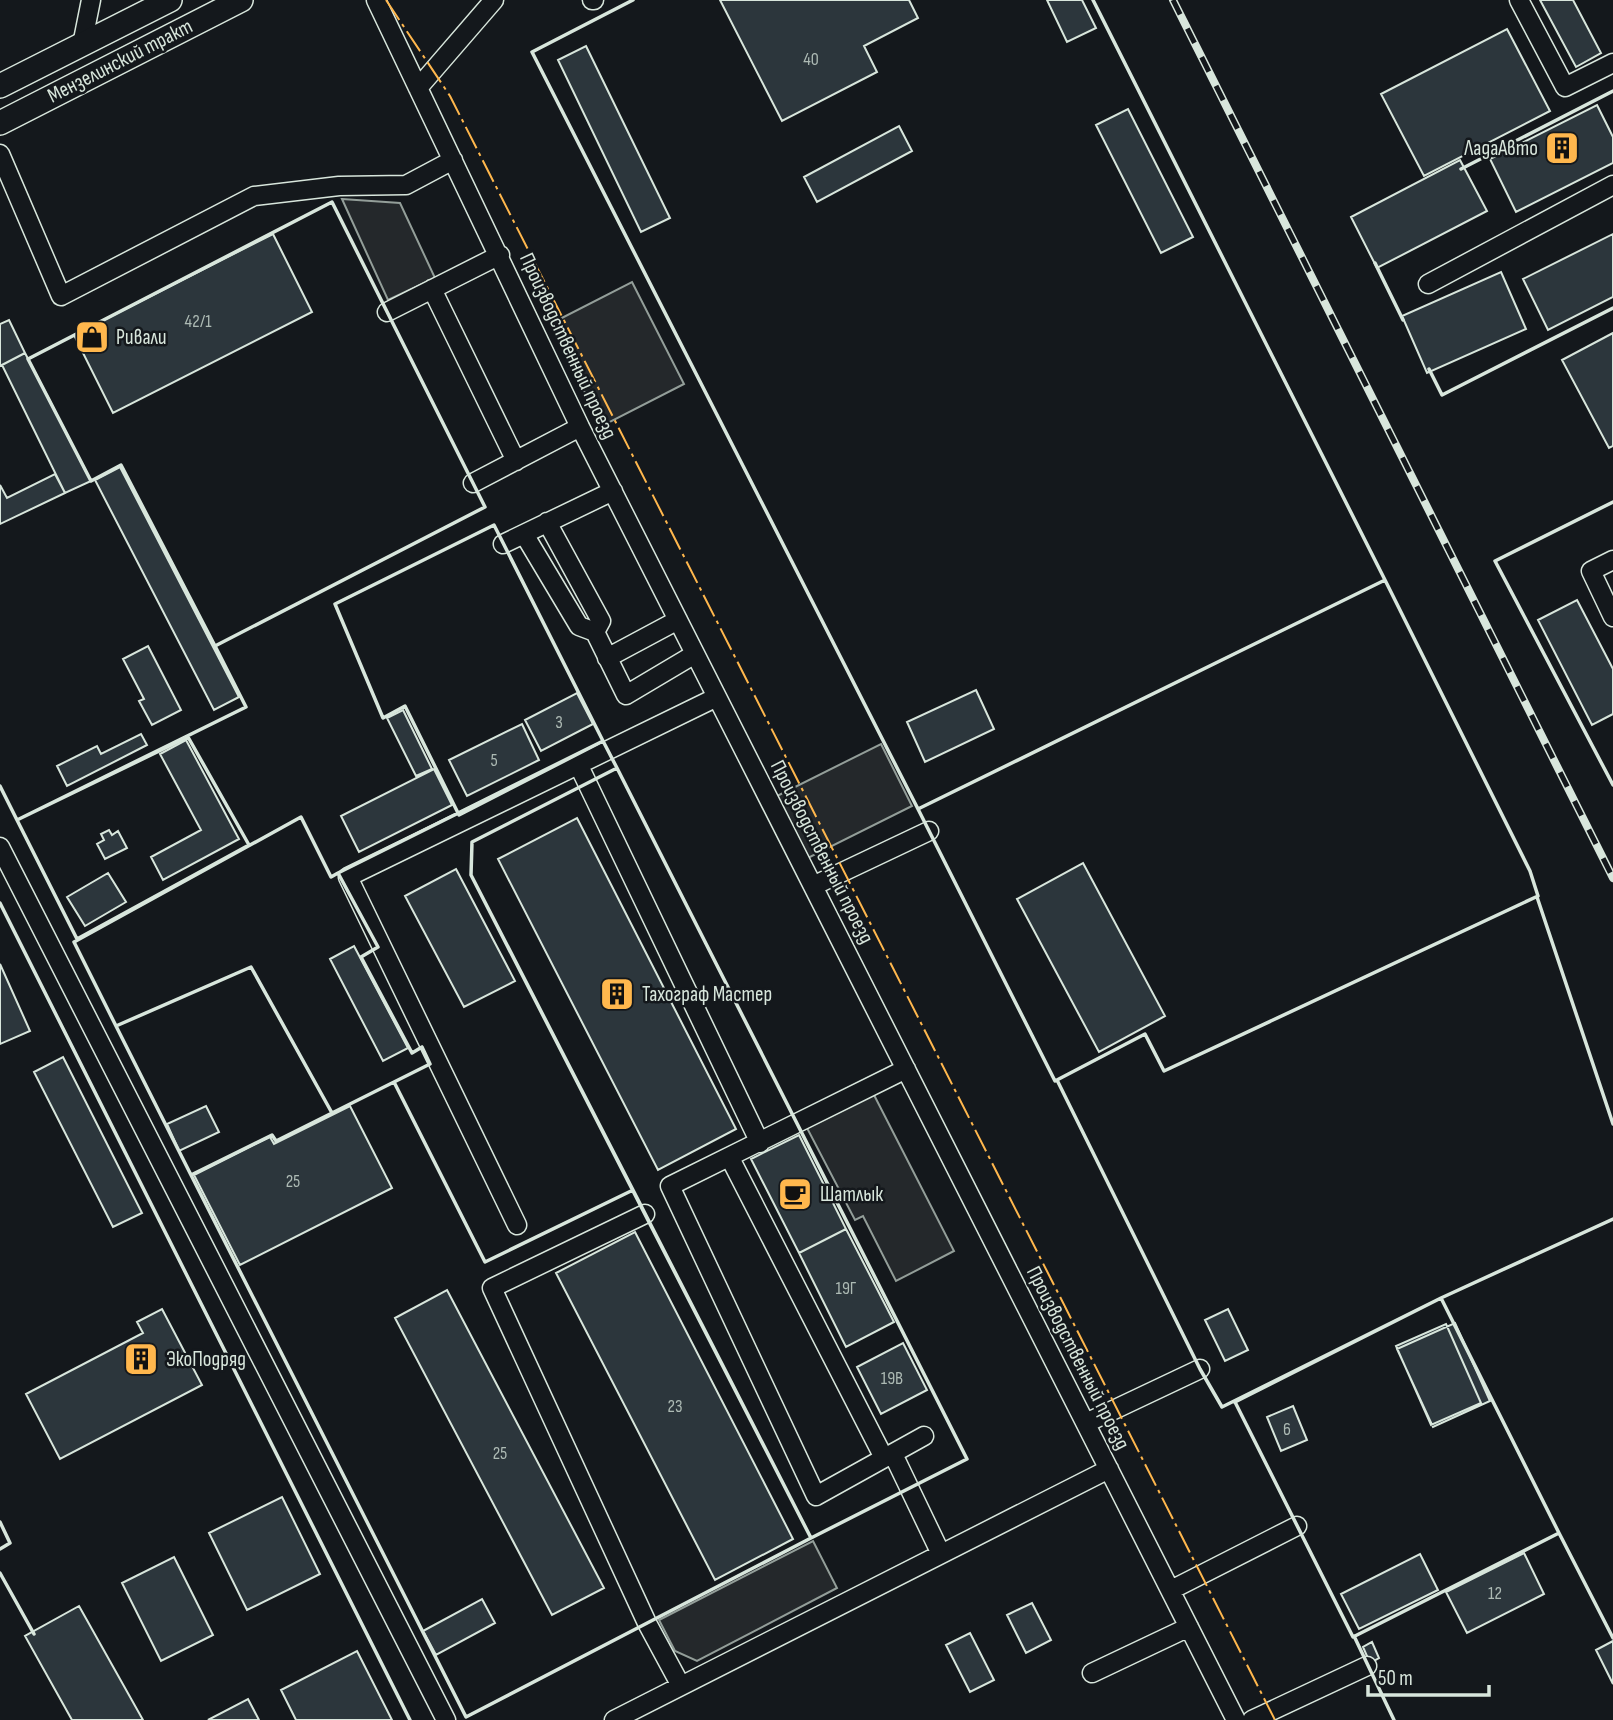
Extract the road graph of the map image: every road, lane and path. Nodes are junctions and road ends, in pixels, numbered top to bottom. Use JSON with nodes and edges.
{"nodes":[{"id":1,"x":91,"y":0,"type":"edge"},
{"id":2,"x":170,"y":0,"type":"edge"},
{"id":3,"x":241,"y":0,"type":"edge"},
{"id":4,"x":376,"y":0,"type":"edge"},
{"id":5,"x":494,"y":0,"type":"edge"},
{"id":6,"x":1519,"y":0,"type":"edge"},
{"id":7,"x":82,"y":45,"type":"junction"},
{"id":8,"x":1613,"y":63,"type":"edge"},
{"id":9,"x":0,"y":86,"type":"edge"},
{"id":10,"x":418,"y":88,"type":"junction"},
{"id":11,"x":0,"y":123,"type":"edge"},
{"id":12,"x":0,"y":154,"type":"edge"},
{"id":13,"x":453,"y":160,"type":"junction"},
{"id":14,"x":1613,"y":185,"type":"edge"},
{"id":15,"x":500,"y":255,"type":"junction"},
{"id":16,"x":1428,"y":285,"type":"dead end"},
{"id":17,"x":432,"y":289,"type":"junction"},
{"id":18,"x":387,"y":312,"type":"dead end"},
{"id":19,"x":580,"y":427,"type":"junction"},
{"id":20,"x":516,"y":461,"type":"junction"},
{"id":21,"x":473,"y":483,"type":"dead end"},
{"id":22,"x":612,"y":491,"type":"junction"},
{"id":23,"x":547,"y":522,"type":"junction"},
{"id":24,"x":524,"y":534,"type":"junction"},
{"id":25,"x":503,"y":544,"type":"dead end"},
{"id":26,"x":1613,"y":560,"type":"edge"},
{"id":27,"x":1613,"y":617,"type":"edge"},
{"id":28,"x":678,"y":620,"type":"junction"},
{"id":29,"x":595,"y":632,"type":"junction"},
{"id":30,"x":695,"y":654,"type":"junction"},
{"id":31,"x":607,"y":657,"type":"junction"},
{"id":32,"x":717,"y":697,"type":"junction"},
{"id":33,"x":579,"y":765,"type":"junction"},
{"id":34,"x":929,"y":831,"type":"dead end"},
{"id":35,"x":0,"y":847,"type":"edge"},
{"id":36,"x":813,"y":886,"type":"junction"},
{"id":37,"x":906,"y":1069,"type":"junction"},
{"id":38,"x":760,"y":1143,"type":"junction"},
{"id":39,"x":732,"y":1162,"type":"dead end"},
{"id":40,"x":645,"y":1214,"type":"dead end"},
{"id":41,"x":517,"y":1225,"type":"dead end"},
{"id":42,"x":1200,"y":1368,"type":"dead end"},
{"id":43,"x":1086,"y":1423,"type":"junction"},
{"id":44,"x":924,"y":1436,"type":"dead end"},
{"id":45,"x":888,"y":1456,"type":"junction"},
{"id":46,"x":1109,"y":1469,"type":"junction"},
{"id":47,"x":1297,"y":1526,"type":"dead end"},
{"id":48,"x":941,"y":1554,"type":"junction"},
{"id":49,"x":1171,"y":1590,"type":"junction"},
{"id":50,"x":1189,"y":1627,"type":"junction"},
{"id":51,"x":1367,"y":1666,"type":"dead end"},
{"id":52,"x":1093,"y":1673,"type":"dead end"},
{"id":53,"x":681,"y":1686,"type":"junction"},
{"id":54,"x":446,"y":1720,"type":"edge"},
{"id":55,"x":614,"y":1720,"type":"edge"},
{"id":56,"x":1236,"y":1720,"type":"edge"},
{"id":57,"x":1252,"y":1720,"type":"edge"}],
"edges":[{"from":1,"to":7,"type":"street"},
{"from":2,"to":7,"type":"main road","name":"Мензелинский тракт"},
{"from":3,"to":11,"type":"main road","name":"Мензелинский тракт"},
{"from":4,"to":10,"type":"street","name":"Производственный проезд"},
{"from":5,"to":10,"type":"street"},
{"from":6,"to":8,"type":"street"},
{"from":7,"to":9,"type":"main road","name":"Мензелинский тракт"},
{"from":10,"to":13,"type":"street","name":"Производственный проезд"},
{"from":12,"to":13,"type":"street"},
{"from":13,"to":15,"type":"street","name":"Производственный проезд"},
{"from":14,"to":16,"type":"street"},
{"from":15,"to":17,"type":"street"},
{"from":15,"to":19,"type":"street","name":"Производственный проезд"},
{"from":17,"to":18,"type":"street"},
{"from":17,"to":20,"type":"street"},
{"from":19,"to":20,"type":"street"},
{"from":19,"to":22,"type":"street","name":"Производственный проезд"},
{"from":20,"to":21,"type":"street"},
{"from":22,"to":23,"type":"street"},
{"from":22,"to":28,"type":"street","name":"Производственный проезд"},
{"from":23,"to":24,"type":"street"},
{"from":23,"to":29,"type":"street"},
{"from":24,"to":25,"type":"street"},
{"from":24,"to":29,"type":"street"},
{"from":26,"to":27,"type":"street"},
{"from":28,"to":30,"type":"street","name":"Производственный проезд"},
{"from":28,"to":31,"type":"street"},
{"from":29,"to":31,"type":"street"},
{"from":30,"to":31,"type":"street"},
{"from":30,"to":32,"type":"street","name":"Производственный проезд"},
{"from":32,"to":33,"type":"street"},
{"from":32,"to":36,"type":"street","name":"Производственный проезд"},
{"from":33,"to":38,"type":"street"},
{"from":33,"to":41,"type":"street"},
{"from":34,"to":36,"type":"street"},
{"from":35,"to":54,"type":"street"},
{"from":36,"to":37,"type":"street","name":"Производственный проезд"},
{"from":37,"to":38,"type":"street"},
{"from":37,"to":43,"type":"street","name":"Производственный проезд"},
{"from":38,"to":45,"type":"street"},
{"from":39,"to":45,"type":"street"},
{"from":40,"to":53,"type":"street"},
{"from":42,"to":43,"type":"street"},
{"from":43,"to":46,"type":"street","name":"Производственный проезд"},
{"from":44,"to":45,"type":"street"},
{"from":45,"to":48,"type":"street"},
{"from":46,"to":48,"type":"street"},
{"from":46,"to":49,"type":"street","name":"Производственный проезд"},
{"from":47,"to":49,"type":"street"},
{"from":48,"to":53,"type":"street"},
{"from":49,"to":50,"type":"street","name":"Производственный проезд"},
{"from":50,"to":52,"type":"street"},
{"from":50,"to":56,"type":"street","name":"Производственный проезд"},
{"from":51,"to":57,"type":"street"},
{"from":53,"to":55,"type":"street"}]}
